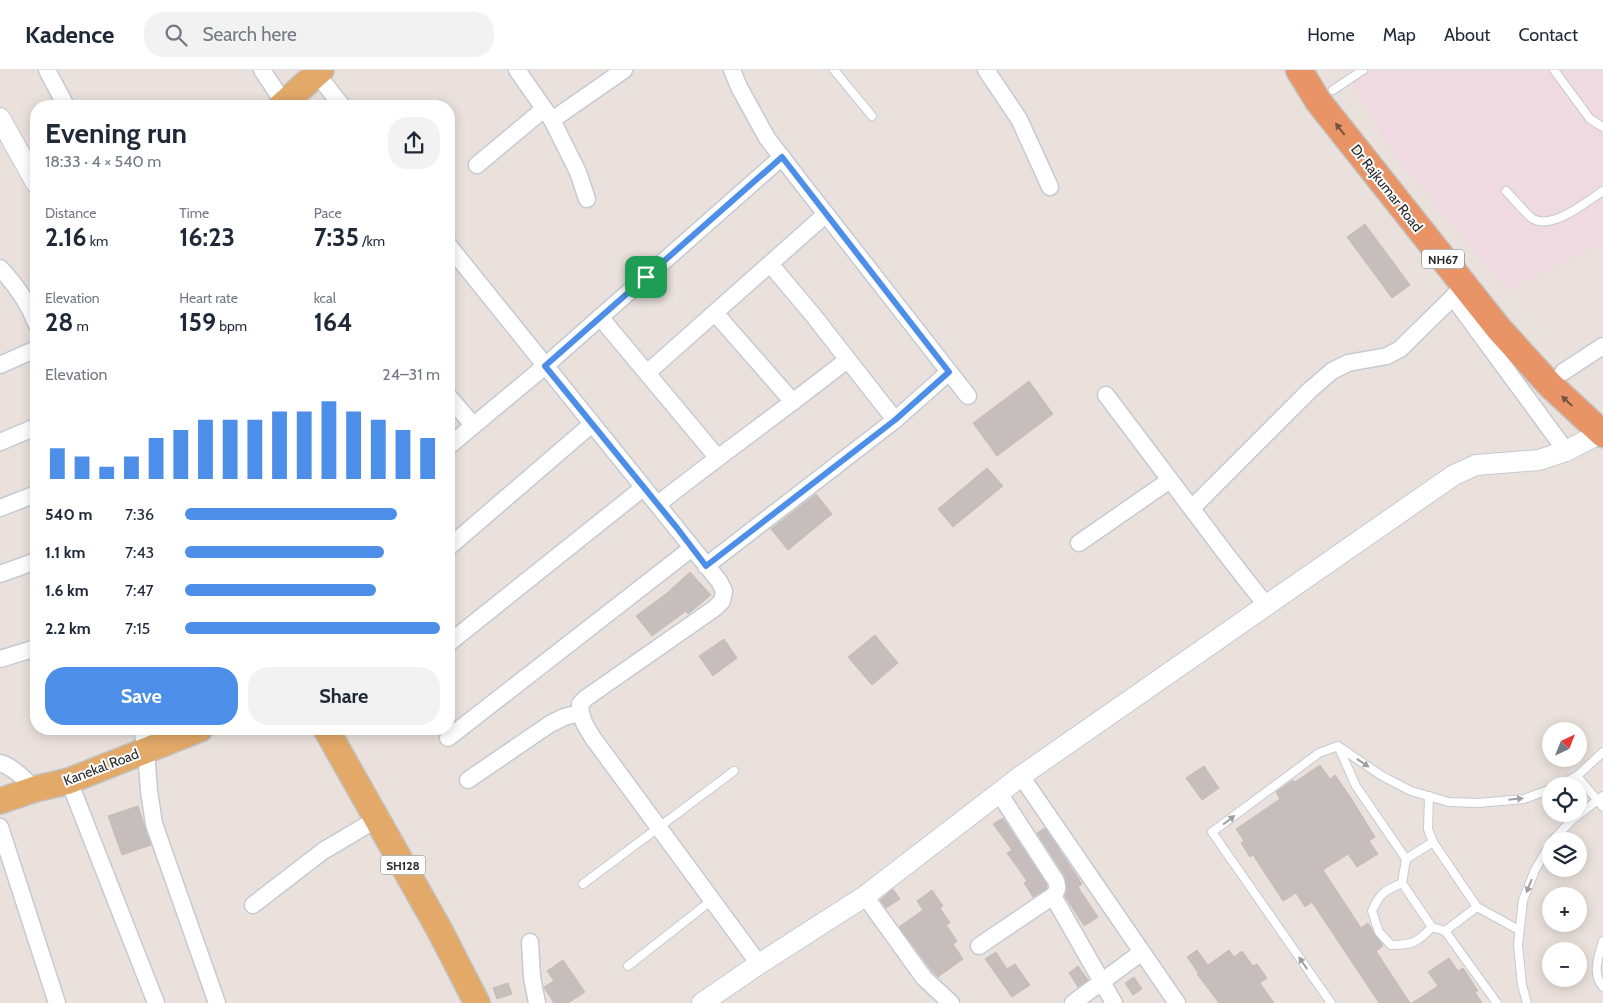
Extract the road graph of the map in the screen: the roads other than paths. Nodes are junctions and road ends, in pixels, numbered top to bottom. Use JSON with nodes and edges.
{"nodes":[{"id":1,"x":47,"y":70,"type":"edge"},
{"id":2,"x":262,"y":70,"type":"edge"},
{"id":3,"x":517,"y":70,"type":"edge"},
{"id":4,"x":624,"y":70,"type":"edge"},
{"id":5,"x":732,"y":70,"type":"edge"},
{"id":6,"x":834,"y":70,"type":"edge"},
{"id":7,"x":986,"y":70,"type":"edge"},
{"id":8,"x":1299,"y":70,"type":"edge"},
{"id":9,"x":1363,"y":70,"type":"edge"},
{"id":10,"x":1554,"y":70,"type":"edge"},
{"id":11,"x":319,"y":72,"type":"edge"},
{"id":12,"x":1327,"y":80,"type":"edge"},
{"id":13,"x":63,"y":100,"type":"edge"},
{"id":14,"x":279,"y":100,"type":"edge"},
{"id":15,"x":288,"y":100,"type":"edge"},
{"id":16,"x":338,"y":100,"type":"edge"},
{"id":17,"x":548,"y":114,"type":"junction"},
{"id":18,"x":872,"y":116,"type":"dead end"},
{"id":19,"x":0,"y":118,"type":"edge"},
{"id":20,"x":1603,"y":127,"type":"edge"},
{"id":21,"x":782,"y":157,"type":"junction"},
{"id":22,"x":477,"y":165,"type":"dead end"},
{"id":23,"x":30,"y":172,"type":"edge"},
{"id":24,"x":1050,"y":187,"type":"dead end"},
{"id":25,"x":1506,"y":191,"type":"dead end"},
{"id":26,"x":1603,"y":191,"type":"edge"},
{"id":27,"x":587,"y":199,"type":"dead end"},
{"id":28,"x":826,"y":214,"type":"junction"},
{"id":29,"x":770,"y":264,"type":"junction"},
{"id":30,"x":455,"y":265,"type":"edge"},
{"id":31,"x":0,"y":268,"type":"edge"},
{"id":32,"x":1458,"y":291,"type":"junction"},
{"id":33,"x":30,"y":309,"type":"edge"},
{"id":34,"x":715,"y":313,"type":"junction"},
{"id":35,"x":600,"y":317,"type":"junction"},
{"id":36,"x":1603,"y":346,"type":"edge"},
{"id":37,"x":30,"y":352,"type":"edge"},
{"id":38,"x":847,"y":360,"type":"junction"},
{"id":39,"x":0,"y":365,"type":"edge"},
{"id":40,"x":545,"y":366,"type":"junction"},
{"id":41,"x":949,"y":372,"type":"junction"},
{"id":42,"x":1563,"y":372,"type":"junction"},
{"id":43,"x":647,"y":373,"type":"junction"},
{"id":44,"x":1106,"y":395,"type":"dead end"},
{"id":45,"x":968,"y":396,"type":"dead end"},
{"id":46,"x":793,"y":402,"type":"junction"},
{"id":47,"x":455,"y":404,"type":"edge"},
{"id":48,"x":895,"y":420,"type":"junction"},
{"id":49,"x":592,"y":424,"type":"junction"},
{"id":50,"x":473,"y":425,"type":"junction"},
{"id":51,"x":1602,"y":426,"type":"edge"},
{"id":52,"x":30,"y":430,"type":"edge"},
{"id":53,"x":455,"y":441,"type":"edge"},
{"id":54,"x":0,"y":442,"type":"edge"},
{"id":55,"x":1566,"y":450,"type":"junction"},
{"id":56,"x":717,"y":457,"type":"junction"},
{"id":57,"x":1170,"y":480,"type":"junction"},
{"id":58,"x":643,"y":488,"type":"junction"},
{"id":59,"x":30,"y":496,"type":"edge"},
{"id":60,"x":658,"y":504,"type":"junction"},
{"id":61,"x":0,"y":508,"type":"edge"},
{"id":62,"x":1192,"y":508,"type":"junction"},
{"id":63,"x":455,"y":542,"type":"edge"},
{"id":64,"x":1079,"y":543,"type":"dead end"},
{"id":65,"x":692,"y":548,"type":"junction"},
{"id":66,"x":30,"y":563,"type":"edge"},
{"id":67,"x":706,"y":566,"type":"junction"},
{"id":68,"x":0,"y":574,"type":"edge"},
{"id":69,"x":1266,"y":605,"type":"junction"},
{"id":70,"x":455,"y":638,"type":"edge"},
{"id":71,"x":30,"y":650,"type":"edge"},
{"id":72,"x":0,"y":659,"type":"edge"},
{"id":73,"x":580,"y":713,"type":"junction"},
{"id":74,"x":455,"y":733,"type":"edge"},
{"id":75,"x":166,"y":735,"type":"edge"},
{"id":76,"x":329,"y":735,"type":"edge"},
{"id":77,"x":452,"y":735,"type":"edge"},
{"id":78,"x":448,"y":738,"type":"dead end"},
{"id":79,"x":144,"y":739,"type":"edge"},
{"id":80,"x":1338,"y":746,"type":"junction"},
{"id":81,"x":1603,"y":752,"type":"edge"},
{"id":82,"x":0,"y":763,"type":"edge"},
{"id":83,"x":734,"y":771,"type":"dead end"},
{"id":84,"x":1021,"y":776,"type":"junction"},
{"id":85,"x":1578,"y":776,"type":"joint"},
{"id":86,"x":468,"y":780,"type":"dead end"},
{"id":87,"x":69,"y":781,"type":"junction"},
{"id":88,"x":35,"y":789,"type":"junction"},
{"id":89,"x":1542,"y":792,"type":"edge"},
{"id":90,"x":999,"y":793,"type":"junction"},
{"id":91,"x":1429,"y":796,"type":"junction"},
{"id":92,"x":0,"y":801,"type":"edge"},
{"id":93,"x":1601,"y":801,"type":"edge"},
{"id":94,"x":377,"y":819,"type":"junction"},
{"id":95,"x":0,"y":827,"type":"edge"},
{"id":96,"x":658,"y":827,"type":"junction"},
{"id":97,"x":1561,"y":832,"type":"edge"},
{"id":98,"x":1433,"y":842,"type":"junction"},
{"id":99,"x":1542,"y":858,"type":"edge"},
{"id":100,"x":1406,"y":859,"type":"junction"},
{"id":101,"x":1402,"y":883,"type":"junction"},
{"id":102,"x":583,"y":884,"type":"dead end"},
{"id":103,"x":864,"y":896,"type":"junction"},
{"id":104,"x":1053,"y":896,"type":"junction"},
{"id":105,"x":712,"y":900,"type":"junction"},
{"id":106,"x":252,"y":905,"type":"dead end"},
{"id":107,"x":1477,"y":907,"type":"junction"},
{"id":108,"x":1432,"y":927,"type":"junction"},
{"id":109,"x":1519,"y":930,"type":"junction"},
{"id":110,"x":1444,"y":931,"type":"junction"},
{"id":111,"x":1603,"y":941,"type":"edge"},
{"id":112,"x":530,"y":942,"type":"dead end"},
{"id":113,"x":979,"y":946,"type":"dead end"},
{"id":114,"x":1142,"y":952,"type":"junction"},
{"id":115,"x":759,"y":964,"type":"junction"},
{"id":116,"x":628,"y":966,"type":"dead end"},
{"id":117,"x":1102,"y":983,"type":"junction"},
{"id":118,"x":1603,"y":987,"type":"edge"},
{"id":119,"x":56,"y":1003,"type":"edge"},
{"id":120,"x":156,"y":1003,"type":"edge"},
{"id":121,"x":217,"y":1003,"type":"edge"},
{"id":122,"x":477,"y":1003,"type":"edge"},
{"id":123,"x":536,"y":1003,"type":"edge"},
{"id":124,"x":702,"y":1003,"type":"edge"},
{"id":125,"x":950,"y":1003,"type":"edge"},
{"id":126,"x":1074,"y":1003,"type":"edge"},
{"id":127,"x":1114,"y":1003,"type":"edge"},
{"id":128,"x":1177,"y":1003,"type":"edge"},
{"id":129,"x":1331,"y":1003,"type":"edge"},
{"id":130,"x":1497,"y":1003,"type":"edge"},
{"id":131,"x":1527,"y":1003,"type":"edge"}],
"edges":[{"from":1,"to":13,"type":"street"},
{"from":2,"to":14,"type":"street"},
{"from":3,"to":17,"type":"street"},
{"from":4,"to":17,"type":"street"},
{"from":5,"to":21,"type":"street"},
{"from":6,"to":18,"type":"lane"},
{"from":7,"to":24,"type":"street"},
{"from":32,"to":8,"type":"highway","name":"Dr Rajkumar Road","number":"NH67","one_way":true},
{"from":9,"to":12,"type":"lane"},
{"from":10,"to":20,"type":"lane"},
{"from":11,"to":15,"type":"main road"},
{"from":11,"to":16,"type":"street"},
{"from":12,"to":42,"type":"highway","name":"Dr Rajkumar Road","number":"NH67"},
{"from":17,"to":22,"type":"street"},
{"from":17,"to":27,"type":"street"},
{"from":19,"to":23,"type":"street"},
{"from":21,"to":28,"type":"street"},
{"from":21,"to":35,"type":"street"},
{"from":25,"to":26,"type":"lane"},
{"from":28,"to":29,"type":"street"},
{"from":28,"to":41,"type":"street"},
{"from":29,"to":34,"type":"street"},
{"from":29,"to":38,"type":"street"},
{"from":30,"to":40,"type":"street"},
{"from":31,"to":33,"type":"street"},
{"from":51,"to":32,"type":"highway","name":"Dr Rajkumar Road","number":"NH67","one_way":true},
{"from":32,"to":55,"type":"street"},
{"from":32,"to":62,"type":"street"},
{"from":34,"to":43,"type":"street"},
{"from":34,"to":46,"type":"street"},
{"from":35,"to":40,"type":"street"},
{"from":35,"to":43,"type":"street"},
{"from":36,"to":42,"type":"street"},
{"from":37,"to":39,"type":"street"},
{"from":38,"to":46,"type":"street"},
{"from":38,"to":48,"type":"street"},
{"from":40,"to":49,"type":"street"},
{"from":40,"to":50,"type":"street"},
{"from":41,"to":45,"type":"street"},
{"from":41,"to":48,"type":"street"},
{"from":42,"to":51,"type":"highway","name":"Dr Rajkumar Road","number":"NH67"},
{"from":43,"to":56,"type":"street"},
{"from":44,"to":57,"type":"street"},
{"from":46,"to":56,"type":"street"},
{"from":47,"to":50,"type":"street"},
{"from":48,"to":67,"type":"street"},
{"from":49,"to":58,"type":"street"},
{"from":49,"to":63,"type":"street"},
{"from":50,"to":53,"type":"street"},
{"from":51,"to":55,"type":"street"},
{"from":52,"to":54,"type":"street"},
{"from":55,"to":69,"type":"street"},
{"from":56,"to":60,"type":"street"},
{"from":57,"to":62,"type":"street"},
{"from":57,"to":64,"type":"street"},
{"from":58,"to":60,"type":"street"},
{"from":58,"to":70,"type":"street"},
{"from":59,"to":61,"type":"street"},
{"from":60,"to":65,"type":"street"},
{"from":62,"to":69,"type":"street"},
{"from":65,"to":67,"type":"street"},
{"from":65,"to":74,"type":"street"},
{"from":66,"to":68,"type":"street"},
{"from":67,"to":73,"type":"street"},
{"from":69,"to":84,"type":"street"},
{"from":71,"to":72,"type":"street"},
{"from":73,"to":86,"type":"street"},
{"from":73,"to":96,"type":"street"},
{"from":75,"to":79,"type":"main road","name":"Kanekal Road"},
{"from":76,"to":94,"type":"main road","number":"SH128"},
{"from":77,"to":78,"type":"street"},
{"from":79,"to":87,"type":"main road","name":"Kanekal Road"},
{"from":79,"to":121,"type":"street"},
{"from":80,"to":91,"type":"lane","one_way":true},
{"from":80,"to":100,"type":"lane"},
{"from":129,"to":80,"type":"lane","one_way":true},
{"from":81,"to":85,"type":"lane"},
{"from":82,"to":88,"type":"street"},
{"from":83,"to":96,"type":"lane"},
{"from":84,"to":90,"type":"street"},
{"from":84,"to":114,"type":"street"},
{"from":85,"to":93,"type":"lane"},
{"from":87,"to":88,"type":"main road","name":"Kanekal Road"},
{"from":87,"to":120,"type":"street"},
{"from":88,"to":92,"type":"main road","name":"Kanekal Road"},
{"from":91,"to":89,"type":"lane","one_way":true},
{"from":90,"to":103,"type":"street"},
{"from":90,"to":104,"type":"street"},
{"from":91,"to":98,"type":"lane"},
{"from":93,"to":97,"type":"lane"},
{"from":94,"to":106,"type":"street"},
{"from":94,"to":122,"type":"main road","number":"SH128"},
{"from":95,"to":119,"type":"street"},
{"from":96,"to":102,"type":"lane"},
{"from":96,"to":105,"type":"street"},
{"from":98,"to":100,"type":"lane"},
{"from":98,"to":107,"type":"lane"},
{"from":99,"to":109,"type":"lane","one_way":true},
{"from":100,"to":101,"type":"lane"},
{"from":101,"to":108,"type":"lane"},
{"from":101,"to":108,"type":"lane"},
{"from":103,"to":115,"type":"street"},
{"from":103,"to":125,"type":"street"},
{"from":104,"to":113,"type":"street"},
{"from":104,"to":117,"type":"street"},
{"from":105,"to":115,"type":"street"},
{"from":105,"to":116,"type":"lane"},
{"from":107,"to":109,"type":"lane"},
{"from":107,"to":110,"type":"lane"},
{"from":108,"to":110,"type":"lane"},
{"from":109,"to":131,"type":"lane"},
{"from":110,"to":130,"type":"lane"},
{"from":111,"to":118,"type":"lane"},
{"from":112,"to":123,"type":"street"},
{"from":114,"to":117,"type":"street"},
{"from":114,"to":128,"type":"street"},
{"from":115,"to":124,"type":"street"},
{"from":117,"to":126,"type":"street"},
{"from":117,"to":127,"type":"street"}]}
